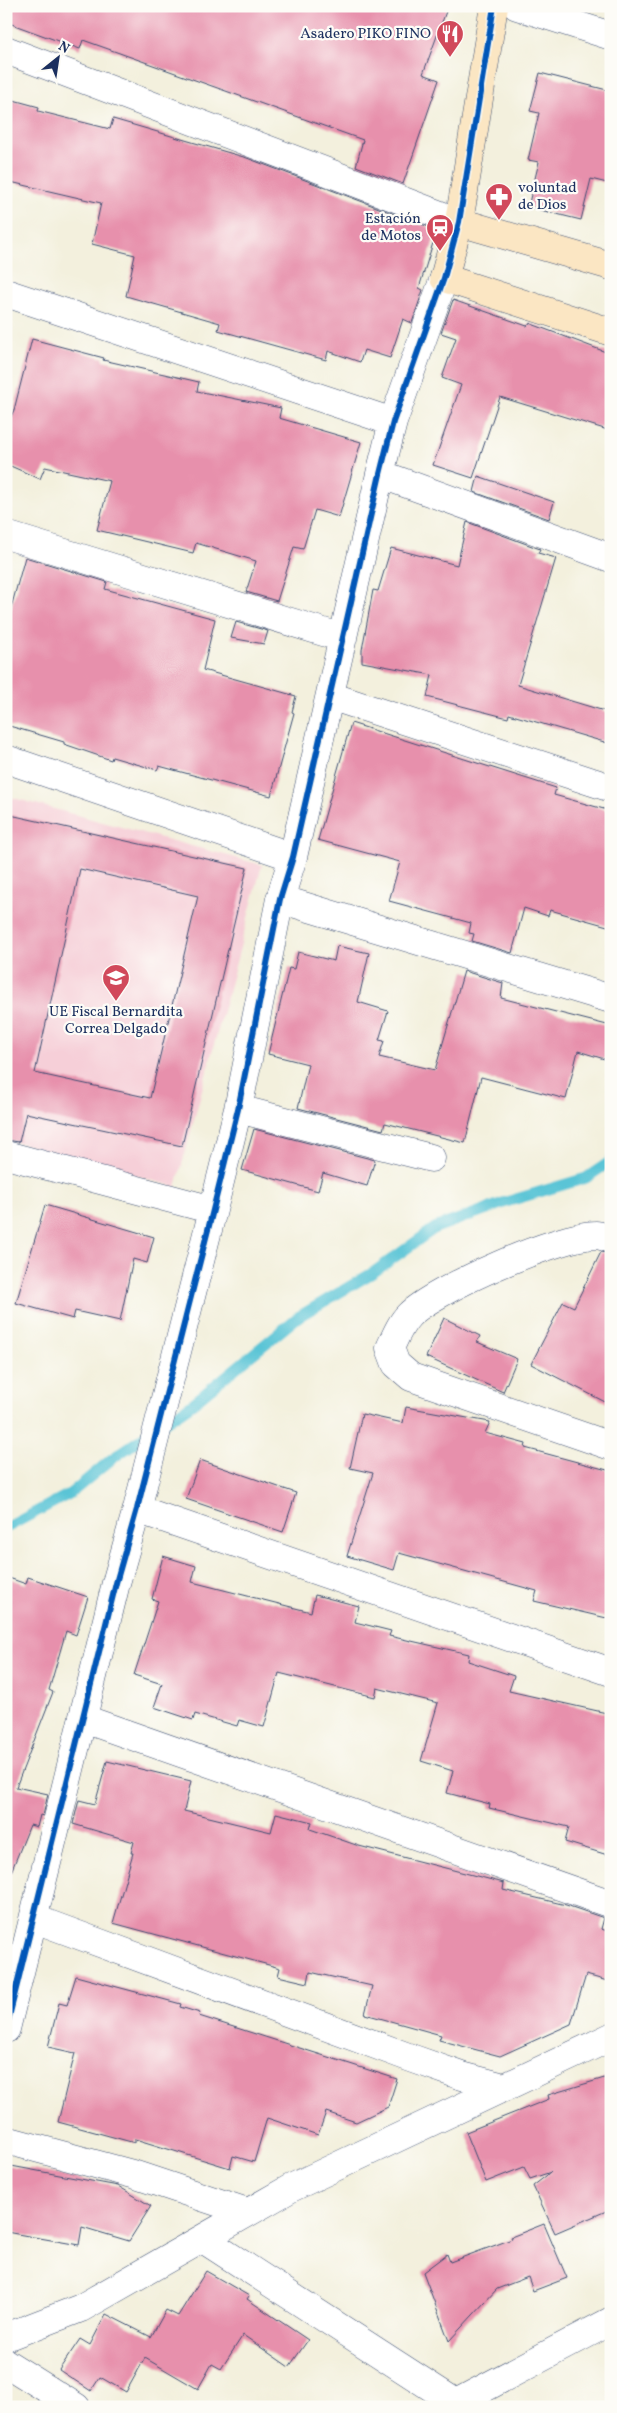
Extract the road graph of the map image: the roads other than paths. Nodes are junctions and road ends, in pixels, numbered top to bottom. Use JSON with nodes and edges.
{"nodes":[{"id":1,"x":494,"y":6,"type":"edge"},
{"id":2,"x":517,"y":6,"type":"edge"},
{"id":3,"x":611,"y":36,"type":"edge"},
{"id":4,"x":6,"y":50,"type":"edge"},
{"id":5,"x":459,"y":222,"type":"junction"},
{"id":6,"x":611,"y":266,"type":"edge"},
{"id":7,"x":444,"y":278,"type":"junction"},
{"id":8,"x":6,"y":293,"type":"edge"},
{"id":9,"x":611,"y":332,"type":"edge"},
{"id":10,"x":393,"y":422,"type":"junction"},
{"id":11,"x":380,"y":474,"type":"junction"},
{"id":12,"x":6,"y":535,"type":"edge"},
{"id":13,"x":611,"y":558,"type":"edge"},
{"id":14,"x":343,"y":638,"type":"junction"},
{"id":15,"x":330,"y":696,"type":"junction"},
{"id":16,"x":6,"y":759,"type":"edge"},
{"id":17,"x":611,"y":788,"type":"edge"},
{"id":18,"x":293,"y":857,"type":"junction"},
{"id":19,"x":280,"y":899,"type":"junction"},
{"id":20,"x":611,"y":999,"type":"edge"},
{"id":21,"x":238,"y":1109,"type":"junction"},
{"id":22,"x":6,"y":1155,"type":"edge"},
{"id":23,"x":431,"y":1158,"type":"dead end"},
{"id":24,"x":213,"y":1210,"type":"junction"},
{"id":25,"x":611,"y":1239,"type":"edge"},
{"id":26,"x":611,"y":1446,"type":"edge"},
{"id":27,"x":137,"y":1509,"type":"junction"},
{"id":28,"x":611,"y":1672,"type":"edge"},
{"id":29,"x":84,"y":1720,"type":"junction"},
{"id":30,"x":611,"y":1904,"type":"edge"},
{"id":31,"x":35,"y":1919,"type":"junction"},
{"id":32,"x":6,"y":2029,"type":"edge"},
{"id":33,"x":611,"y":2037,"type":"edge"},
{"id":34,"x":504,"y":2087,"type":"junction"},
{"id":35,"x":6,"y":2140,"type":"edge"},
{"id":36,"x":247,"y":2212,"type":"junction"},
{"id":37,"x":203,"y":2239,"type":"junction"},
{"id":38,"x":611,"y":2321,"type":"edge"},
{"id":39,"x":6,"y":2337,"type":"edge"},
{"id":40,"x":6,"y":2363,"type":"edge"},
{"id":41,"x":459,"y":2405,"type":"edge"},
{"id":42,"x":76,"y":2407,"type":"edge"}],
"edges":[{"from":1,"to":5,"type":"street"},
{"from":2,"to":3,"type":"street"},
{"from":4,"to":5,"type":"street"},
{"from":5,"to":6,"type":"street"},
{"from":5,"to":7,"type":"street"},
{"from":7,"to":9,"type":"street"},
{"from":7,"to":10,"type":"street"},
{"from":8,"to":10,"type":"street"},
{"from":10,"to":11,"type":"street"},
{"from":11,"to":13,"type":"street"},
{"from":11,"to":14,"type":"street"},
{"from":12,"to":14,"type":"street"},
{"from":14,"to":15,"type":"street"},
{"from":15,"to":17,"type":"street"},
{"from":15,"to":18,"type":"street"},
{"from":16,"to":18,"type":"street"},
{"from":18,"to":19,"type":"street"},
{"from":19,"to":20,"type":"street"},
{"from":19,"to":21,"type":"street"},
{"from":21,"to":23,"type":"street"},
{"from":21,"to":24,"type":"street"},
{"from":22,"to":24,"type":"street"},
{"from":24,"to":27,"type":"street"},
{"from":25,"to":26,"type":"street"},
{"from":27,"to":28,"type":"street"},
{"from":27,"to":29,"type":"street"},
{"from":29,"to":30,"type":"street"},
{"from":29,"to":31,"type":"street"},
{"from":31,"to":32,"type":"street"},
{"from":31,"to":34,"type":"street"},
{"from":33,"to":34,"type":"street"},
{"from":34,"to":36,"type":"street"},
{"from":35,"to":36,"type":"street"},
{"from":36,"to":37,"type":"street"},
{"from":37,"to":39,"type":"street"},
{"from":37,"to":41,"type":"street"},
{"from":38,"to":41,"type":"street"},
{"from":40,"to":42,"type":"street"}]}
